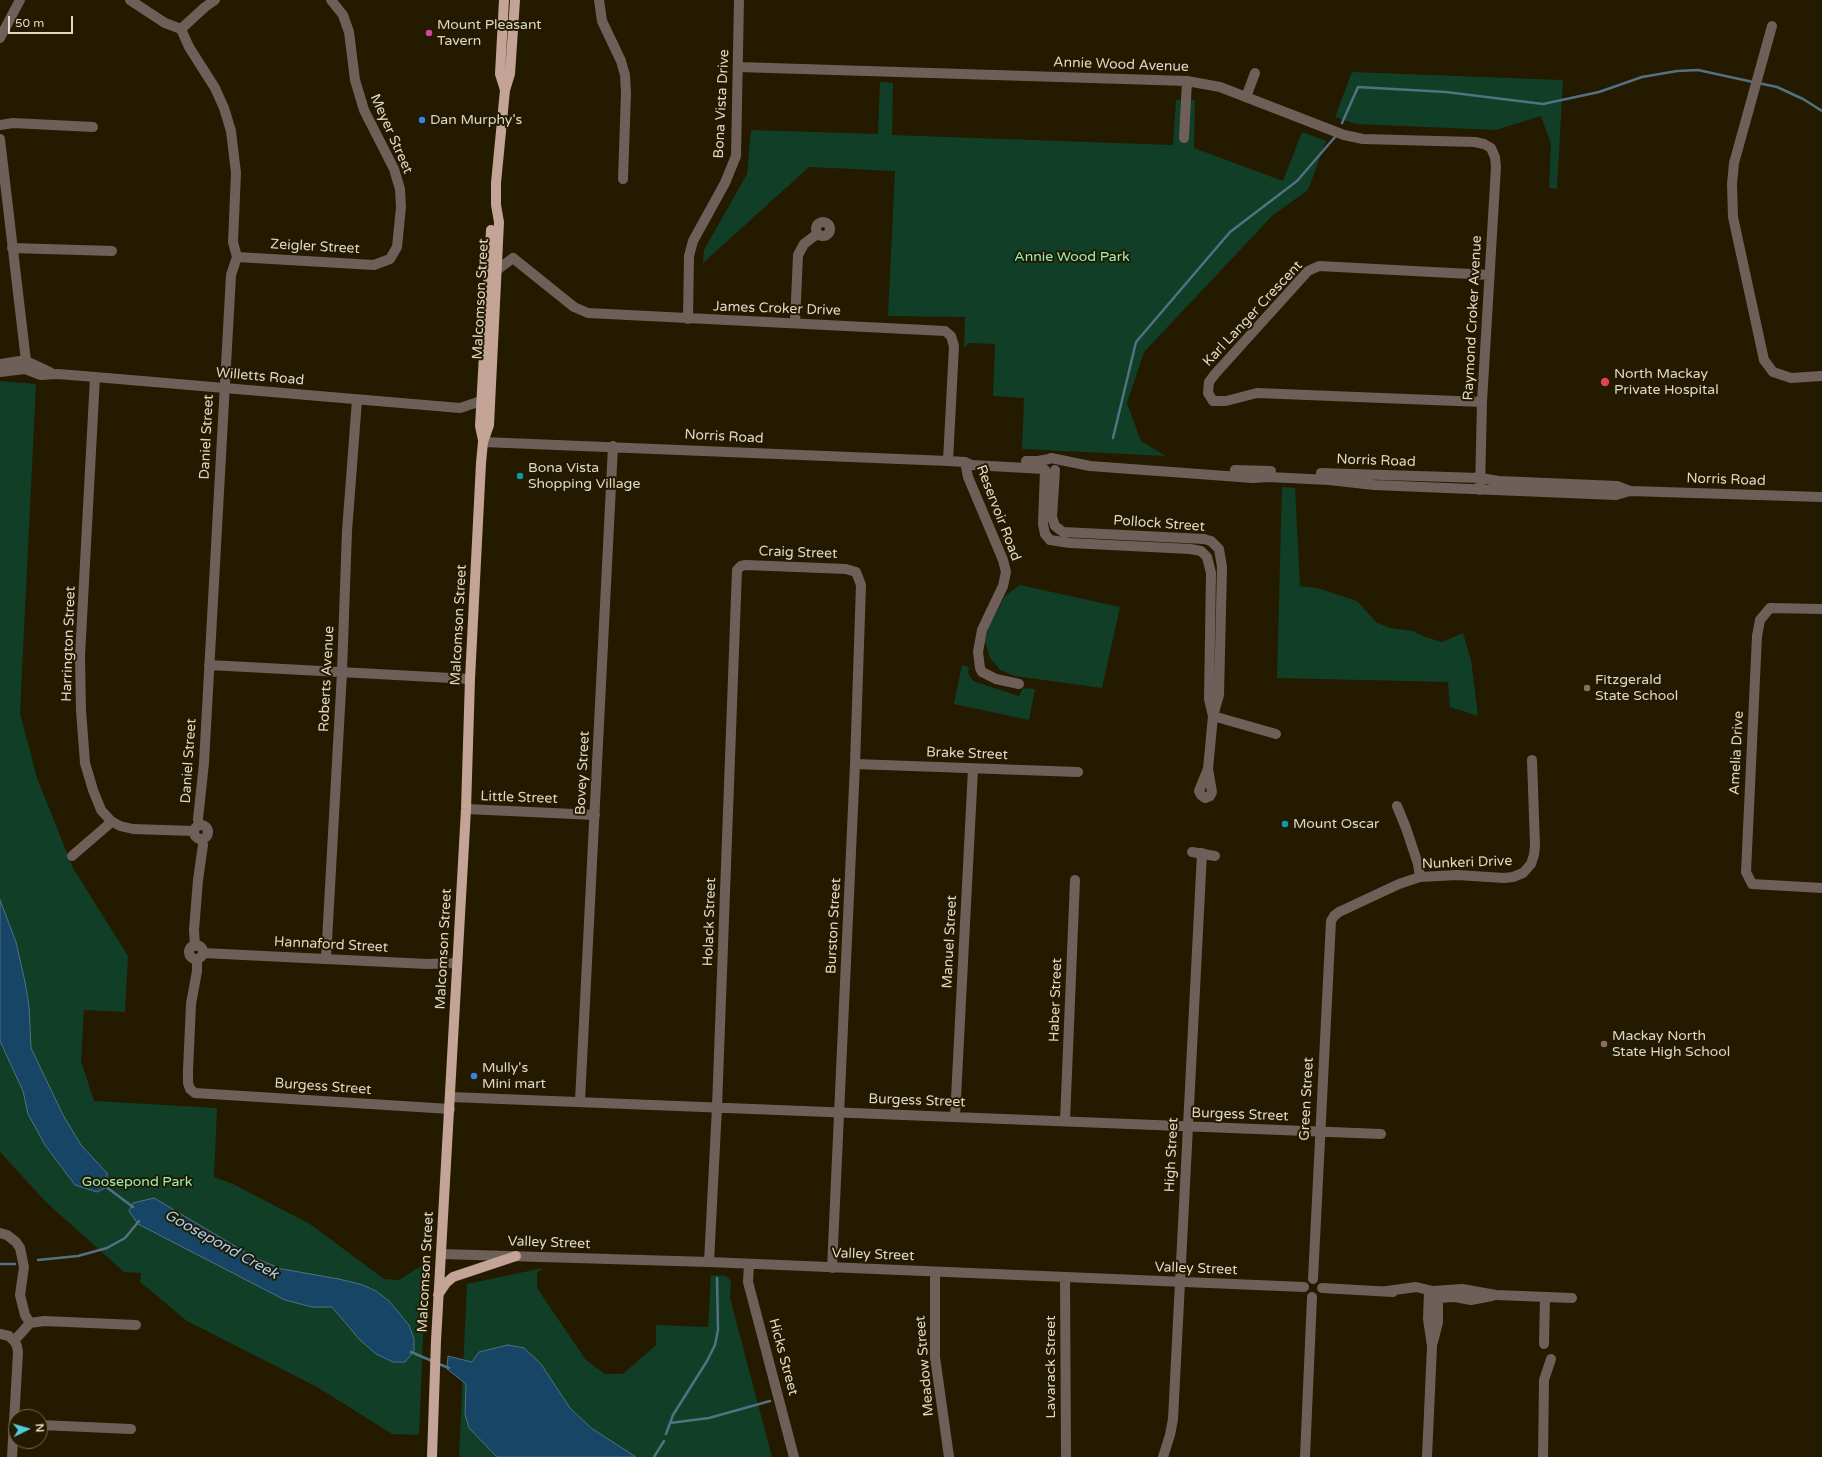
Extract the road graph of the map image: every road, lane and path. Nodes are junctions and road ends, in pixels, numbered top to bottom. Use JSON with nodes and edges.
{"nodes":[{"id":1,"x":20,"y":0,"type":"edge"},
{"id":2,"x":130,"y":0,"type":"edge"},
{"id":3,"x":215,"y":0,"type":"edge"},
{"id":4,"x":504,"y":0,"type":"edge"},
{"id":5,"x":515,"y":0,"type":"edge"},
{"id":6,"x":599,"y":0,"type":"edge"},
{"id":7,"x":739,"y":0,"type":"edge"},
{"id":8,"x":334,"y":1,"type":"edge"},
{"id":9,"x":1772,"y":26,"type":"dead end"},
{"id":10,"x":181,"y":29,"type":"junction"},
{"id":11,"x":0,"y":38,"type":"edge"},
{"id":12,"x":738,"y":66,"type":"junction"},
{"id":13,"x":1255,"y":73,"type":"dead end"},
{"id":14,"x":1187,"y":80,"type":"junction"},
{"id":15,"x":505,"y":90,"type":"junction"},
{"id":16,"x":1246,"y":97,"type":"junction"},
{"id":17,"x":0,"y":125,"type":"edge"},
{"id":18,"x":94,"y":127,"type":"dead end"},
{"id":19,"x":1184,"y":138,"type":"dead end"},
{"id":20,"x":0,"y":139,"type":"edge"},
{"id":21,"x":1490,"y":148,"type":"joint"},
{"id":22,"x":623,"y":179,"type":"dead end"},
{"id":23,"x":496,"y":205,"type":"junction"},
{"id":24,"x":817,"y":234,"type":"dead end"},
{"id":25,"x":12,"y":248,"type":"junction"},
{"id":26,"x":112,"y":251,"type":"dead end"},
{"id":27,"x":238,"y":257,"type":"junction"},
{"id":28,"x":390,"y":259,"type":"joint"},
{"id":29,"x":497,"y":270,"type":"junction"},
{"id":30,"x":1490,"y":274,"type":"junction"},
{"id":31,"x":688,"y":319,"type":"junction"},
{"id":32,"x":795,"y":323,"type":"junction"},
{"id":33,"x":0,"y":364,"type":"edge"},
{"id":34,"x":25,"y":365,"type":"junction"},
{"id":35,"x":0,"y":372,"type":"edge"},
{"id":36,"x":1822,"y":376,"type":"edge"},
{"id":37,"x":95,"y":377,"type":"junction"},
{"id":38,"x":224,"y":388,"type":"junction"},
{"id":39,"x":357,"y":400,"type":"junction"},
{"id":40,"x":481,"y":401,"type":"junction"},
{"id":41,"x":1482,"y":402,"type":"junction"},
{"id":42,"x":483,"y":442,"type":"junction"},
{"id":43,"x":613,"y":446,"type":"junction"},
{"id":44,"x":1050,"y":458,"type":"junction"},
{"id":45,"x":948,"y":461,"type":"junction"},
{"id":46,"x":965,"y":462,"type":"junction"},
{"id":47,"x":1090,"y":466,"type":"junction"},
{"id":48,"x":1050,"y":470,"type":"junction"},
{"id":49,"x":1480,"y":478,"type":"junction"},
{"id":50,"x":1386,"y":481,"type":"junction"},
{"id":51,"x":1480,"y":490,"type":"junction"},
{"id":52,"x":1049,"y":492,"type":"junction"},
{"id":53,"x":1630,"y":492,"type":"junction"},
{"id":54,"x":1822,"y":497,"type":"edge"},
{"id":55,"x":1061,"y":530,"type":"junction"},
{"id":56,"x":1122,"y":535,"type":"junction"},
{"id":57,"x":1191,"y":538,"type":"junction"},
{"id":58,"x":1081,"y":539,"type":"junction"},
{"id":59,"x":1055,"y":541,"type":"junction"},
{"id":60,"x":1164,"y":542,"type":"junction"},
{"id":61,"x":1122,"y":546,"type":"junction"},
{"id":62,"x":1191,"y":549,"type":"junction"},
{"id":63,"x":1222,"y":559,"type":"junction"},
{"id":64,"x":1210,"y":561,"type":"junction"},
{"id":65,"x":736,"y":582,"type":"joint"},
{"id":66,"x":861,"y":585,"type":"joint"},
{"id":67,"x":1211,"y":590,"type":"junction"},
{"id":68,"x":1221,"y":590,"type":"junction"},
{"id":69,"x":1822,"y":609,"type":"edge"},
{"id":70,"x":1216,"y":618,"type":"junction"},
{"id":71,"x":209,"y":665,"type":"junction"},
{"id":72,"x":342,"y":672,"type":"junction"},
{"id":73,"x":470,"y":679,"type":"junction"},
{"id":74,"x":1019,"y":684,"type":"dead end"},
{"id":75,"x":1213,"y":716,"type":"junction"},
{"id":76,"x":1276,"y":734,"type":"dead end"},
{"id":77,"x":1532,"y":760,"type":"dead end"},
{"id":78,"x":855,"y":764,"type":"junction"},
{"id":79,"x":973,"y":769,"type":"junction"},
{"id":80,"x":1208,"y":769,"type":"dead end"},
{"id":81,"x":1078,"y":772,"type":"dead end"},
{"id":82,"x":1397,"y":806,"type":"dead end"},
{"id":83,"x":466,"y":809,"type":"junction"},
{"id":84,"x":595,"y":815,"type":"junction"},
{"id":85,"x":111,"y":821,"type":"junction"},
{"id":86,"x":196,"y":828,"type":"junction"},
{"id":87,"x":1192,"y":852,"type":"dead end"},
{"id":88,"x":1202,"y":853,"type":"junction"},
{"id":89,"x":72,"y":856,"type":"dead end"},
{"id":90,"x":1215,"y":856,"type":"dead end"},
{"id":91,"x":1420,"y":877,"type":"junction"},
{"id":92,"x":1075,"y":880,"type":"dead end"},
{"id":93,"x":1822,"y":888,"type":"edge"},
{"id":94,"x":1331,"y":921,"type":"joint"},
{"id":95,"x":198,"y":952,"type":"junction"},
{"id":96,"x":326,"y":959,"type":"junction"},
{"id":97,"x":457,"y":963,"type":"junction"},
{"id":98,"x":450,"y":1097,"type":"junction"},
{"id":99,"x":580,"y":1101,"type":"junction"},
{"id":100,"x":717,"y":1107,"type":"junction"},
{"id":101,"x":450,"y":1109,"type":"junction"},
{"id":102,"x":839,"y":1112,"type":"junction"},
{"id":103,"x":955,"y":1116,"type":"junction"},
{"id":104,"x":1065,"y":1121,"type":"junction"},
{"id":105,"x":1187,"y":1126,"type":"junction"},
{"id":106,"x":1319,"y":1132,"type":"junction"},
{"id":107,"x":1381,"y":1134,"type":"dead end"},
{"id":108,"x":0,"y":1233,"type":"edge"},
{"id":109,"x":441,"y":1254,"type":"junction"},
{"id":110,"x":516,"y":1256,"type":"junction"},
{"id":111,"x":709,"y":1262,"type":"junction"},
{"id":112,"x":749,"y":1264,"type":"junction"},
{"id":113,"x":832,"y":1268,"type":"junction"},
{"id":114,"x":934,"y":1272,"type":"junction"},
{"id":115,"x":1065,"y":1277,"type":"junction"},
{"id":116,"x":1313,"y":1279,"type":"junction"},
{"id":117,"x":1180,"y":1282,"type":"junction"},
{"id":118,"x":1304,"y":1287,"type":"junction"},
{"id":119,"x":1322,"y":1288,"type":"junction"},
{"id":120,"x":438,"y":1294,"type":"junction"},
{"id":121,"x":1434,"y":1294,"type":"junction"},
{"id":122,"x":1312,"y":1297,"type":"junction"},
{"id":123,"x":1545,"y":1297,"type":"junction"},
{"id":124,"x":1572,"y":1298,"type":"dead end"},
{"id":125,"x":30,"y":1323,"type":"junction"},
{"id":126,"x":136,"y":1325,"type":"dead end"},
{"id":127,"x":0,"y":1334,"type":"edge"},
{"id":128,"x":14,"y":1341,"type":"junction"},
{"id":129,"x":1544,"y":1344,"type":"dead end"},
{"id":130,"x":1551,"y":1360,"type":"dead end"},
{"id":131,"x":16,"y":1409,"type":"edge"},
{"id":132,"x":48,"y":1425,"type":"edge"},
{"id":133,"x":131,"y":1429,"type":"dead end"},
{"id":134,"x":432,"y":1457,"type":"edge"},
{"id":135,"x":794,"y":1457,"type":"edge"},
{"id":136,"x":949,"y":1457,"type":"edge"},
{"id":137,"x":1066,"y":1457,"type":"edge"},
{"id":138,"x":1162,"y":1457,"type":"edge"},
{"id":139,"x":1306,"y":1457,"type":"edge"},
{"id":140,"x":1427,"y":1457,"type":"edge"},
{"id":141,"x":1543,"y":1457,"type":"edge"}],
"edges":[{"from":1,"to":11,"type":"street"},
{"from":2,"to":10,"type":"street"},
{"from":3,"to":10,"type":"street"},
{"from":4,"to":15,"type":"main road","name":"Malcomson Street"},
{"from":5,"to":15,"type":"main road","name":"Malcomson Street"},
{"from":6,"to":22,"type":"street"},
{"from":7,"to":12,"type":"street","name":"Bona Vista Drive"},
{"from":8,"to":28,"type":"street","name":"Meyer Street"},
{"from":9,"to":36,"type":"street"},
{"from":10,"to":27,"type":"street"},
{"from":12,"to":14,"type":"street","name":"Annie Wood Avenue"},
{"from":12,"to":31,"type":"street","name":"Bona Vista Drive"},
{"from":13,"to":16,"type":"street"},
{"from":14,"to":16,"type":"street","name":"Annie Wood Avenue"},
{"from":14,"to":19,"type":"street"},
{"from":15,"to":23,"type":"main road","name":"Malcomson Street"},
{"from":16,"to":21,"type":"street","name":"Annie Wood Avenue"},
{"from":17,"to":18,"type":"street"},
{"from":20,"to":25,"type":"street"},
{"from":21,"to":30,"type":"street","name":"Raymond Croker Avenue"},
{"from":23,"to":29,"type":"main road","name":"Malcomson Street"},
{"from":23,"to":40,"type":"main road","name":"Malcomson Street"},
{"from":24,"to":32,"type":"street"},
{"from":25,"to":26,"type":"street"},
{"from":25,"to":34,"type":"street"},
{"from":27,"to":28,"type":"street","name":"Zeigler Street"},
{"from":27,"to":38,"type":"street","name":"Daniel Street"},
{"from":29,"to":31,"type":"street","name":"James Croker Drive"},
{"from":29,"to":42,"type":"main road","name":"Malcomson Street"},
{"from":30,"to":41,"type":"street","name":"Raymond Croker Avenue"},
{"from":30,"to":41,"type":"street","name":"Karl Langer Crescent"},
{"from":31,"to":32,"type":"street","name":"James Croker Drive"},
{"from":32,"to":45,"type":"street","name":"James Croker Drive"},
{"from":33,"to":34,"type":"street"},
{"from":34,"to":35,"type":"street"},
{"from":34,"to":37,"type":"street","name":"Willetts Road"},
{"from":37,"to":38,"type":"street","name":"Willetts Road"},
{"from":37,"to":85,"type":"street","name":"Harrington Street"},
{"from":38,"to":39,"type":"street","name":"Willetts Road"},
{"from":38,"to":71,"type":"street","name":"Daniel Street"},
{"from":39,"to":40,"type":"street","name":"Willetts Road"},
{"from":39,"to":72,"type":"street","name":"Roberts Avenue"},
{"from":40,"to":42,"type":"main road","name":"Malcomson Street"},
{"from":41,"to":49,"type":"street","name":"Raymond Croker Avenue"},
{"from":42,"to":43,"type":"street","name":"Norris Road"},
{"from":42,"to":73,"type":"main road","name":"Malcomson Street"},
{"from":43,"to":45,"type":"street","name":"Norris Road"},
{"from":43,"to":84,"type":"street","name":"Bovey Street"},
{"from":44,"to":46,"type":"street","name":"Norris Road"},
{"from":44,"to":47,"type":"street","name":"Norris Road"},
{"from":44,"to":48,"type":"street"},
{"from":45,"to":46,"type":"street","name":"Norris Road"},
{"from":46,"to":48,"type":"street","name":"Norris Road"},
{"from":46,"to":74,"type":"street","name":"Reservoir Road"},
{"from":47,"to":48,"type":"street","name":"Norris Road"},
{"from":47,"to":50,"type":"street","name":"Norris Road"},
{"from":48,"to":52,"type":"street"},
{"from":49,"to":50,"type":"street","name":"Norris Road"},
{"from":49,"to":51,"type":"street","name":"Raymond Croker Avenue"},
{"from":49,"to":53,"type":"street","name":"Norris Road"},
{"from":50,"to":51,"type":"street","name":"Norris Road"},
{"from":51,"to":53,"type":"street","name":"Norris Road"},
{"from":52,"to":55,"type":"street"},
{"from":52,"to":59,"type":"street"},
{"from":53,"to":54,"type":"street","name":"Norris Road"},
{"from":55,"to":58,"type":"street","name":"Pollock Street"},
{"from":55,"to":59,"type":"street"},
{"from":56,"to":58,"type":"street","name":"Pollock Street"},
{"from":56,"to":60,"type":"street","name":"Pollock Street"},
{"from":56,"to":61,"type":"street"},
{"from":57,"to":60,"type":"street","name":"Pollock Street"},
{"from":57,"to":62,"type":"street"},
{"from":57,"to":63,"type":"street","name":"Pollock Street"},
{"from":58,"to":59,"type":"street","name":"Pollock Street"},
{"from":58,"to":61,"type":"street","name":"Pollock Street"},
{"from":60,"to":61,"type":"street","name":"Pollock Street"},
{"from":60,"to":62,"type":"street","name":"Pollock Street"},
{"from":62,"to":64,"type":"street","name":"Pollock Street"},
{"from":63,"to":64,"type":"street"},
{"from":63,"to":68,"type":"street"},
{"from":64,"to":67,"type":"street"},
{"from":65,"to":66,"type":"street","name":"Craig Street"},
{"from":65,"to":100,"type":"street","name":"Holack Street"},
{"from":66,"to":78,"type":"street","name":"Burston Street"},
{"from":67,"to":68,"type":"street"},
{"from":67,"to":70,"type":"street"},
{"from":68,"to":70,"type":"street"},
{"from":69,"to":93,"type":"street","name":"Amelia Drive"},
{"from":70,"to":75,"type":"street"},
{"from":71,"to":72,"type":"street"},
{"from":71,"to":86,"type":"street","name":"Daniel Street"},
{"from":72,"to":73,"type":"street"},
{"from":72,"to":96,"type":"street","name":"Roberts Avenue"},
{"from":73,"to":83,"type":"main road","name":"Malcomson Street"},
{"from":75,"to":76,"type":"street"},
{"from":75,"to":80,"type":"street"},
{"from":77,"to":91,"type":"street","name":"Nunkeri Drive"},
{"from":78,"to":79,"type":"street","name":"Brake Street"},
{"from":78,"to":102,"type":"street","name":"Burston Street"},
{"from":79,"to":81,"type":"street","name":"Brake Street"},
{"from":79,"to":103,"type":"street","name":"Manuel Street"},
{"from":82,"to":91,"type":"street"},
{"from":83,"to":84,"type":"street","name":"Little Street"},
{"from":83,"to":97,"type":"main road","name":"Malcomson Street"},
{"from":84,"to":99,"type":"street","name":"Bovey Street"},
{"from":85,"to":86,"type":"street"},
{"from":85,"to":89,"type":"street"},
{"from":86,"to":95,"type":"street"},
{"from":87,"to":88,"type":"street"},
{"from":88,"to":90,"type":"street"},
{"from":88,"to":105,"type":"street","name":"High Street"},
{"from":91,"to":94,"type":"street","name":"Nunkeri Drive"},
{"from":92,"to":104,"type":"street","name":"Haber Street"},
{"from":94,"to":106,"type":"street","name":"Green Street"},
{"from":95,"to":96,"type":"street","name":"Hannaford Street"},
{"from":95,"to":101,"type":"street","name":"Burgess Street"},
{"from":96,"to":97,"type":"street","name":"Hannaford Street"},
{"from":97,"to":98,"type":"main road","name":"Malcomson Street"},
{"from":98,"to":99,"type":"street","name":"Burgess Street"},
{"from":98,"to":101,"type":"main road","name":"Malcomson Street"},
{"from":99,"to":100,"type":"street","name":"Burgess Street"},
{"from":100,"to":102,"type":"street","name":"Burgess Street"},
{"from":100,"to":111,"type":"street","name":"Holack Street"},
{"from":101,"to":109,"type":"main road","name":"Malcomson Street"},
{"from":102,"to":103,"type":"street","name":"Burgess Street"},
{"from":102,"to":113,"type":"street","name":"Burston Street"},
{"from":103,"to":104,"type":"street","name":"Burgess Street"},
{"from":104,"to":105,"type":"street","name":"Burgess Street"},
{"from":105,"to":106,"type":"street","name":"Burgess Street"},
{"from":105,"to":117,"type":"street","name":"High Street"},
{"from":106,"to":107,"type":"street","name":"Burgess Street"},
{"from":106,"to":116,"type":"street","name":"Green Street"},
{"from":108,"to":125,"type":"street"},
{"from":109,"to":110,"type":"street","name":"Valley Street"},
{"from":109,"to":120,"type":"main road","name":"Malcomson Street"},
{"from":110,"to":111,"type":"street","name":"Valley Street"},
{"from":110,"to":120,"type":"main road"},
{"from":111,"to":112,"type":"street","name":"Valley Street"},
{"from":112,"to":113,"type":"street","name":"Valley Street"},
{"from":112,"to":135,"type":"street","name":"Hicks Street"},
{"from":113,"to":114,"type":"street","name":"Valley Street"},
{"from":114,"to":115,"type":"street","name":"Valley Street"},
{"from":114,"to":136,"type":"street","name":"Meadow Street"},
{"from":115,"to":117,"type":"street","name":"Valley Street"},
{"from":115,"to":137,"type":"street","name":"Lavarack Street"},
{"from":116,"to":118,"type":"street"},
{"from":116,"to":119,"type":"street"},
{"from":117,"to":118,"type":"street","name":"Valley Street"},
{"from":117,"to":138,"type":"street","name":"High Street"},
{"from":118,"to":122,"type":"street"},
{"from":119,"to":121,"type":"street"},
{"from":119,"to":122,"type":"street"},
{"from":120,"to":134,"type":"main road","name":"Malcomson Street"},
{"from":121,"to":123,"type":"street"},
{"from":121,"to":140,"type":"street"},
{"from":122,"to":139,"type":"street"},
{"from":123,"to":124,"type":"street"},
{"from":123,"to":129,"type":"street"},
{"from":125,"to":126,"type":"street"},
{"from":125,"to":128,"type":"street"},
{"from":127,"to":128,"type":"street"},
{"from":128,"to":131,"type":"street"},
{"from":130,"to":141,"type":"street"},
{"from":132,"to":133,"type":"street"}]}
